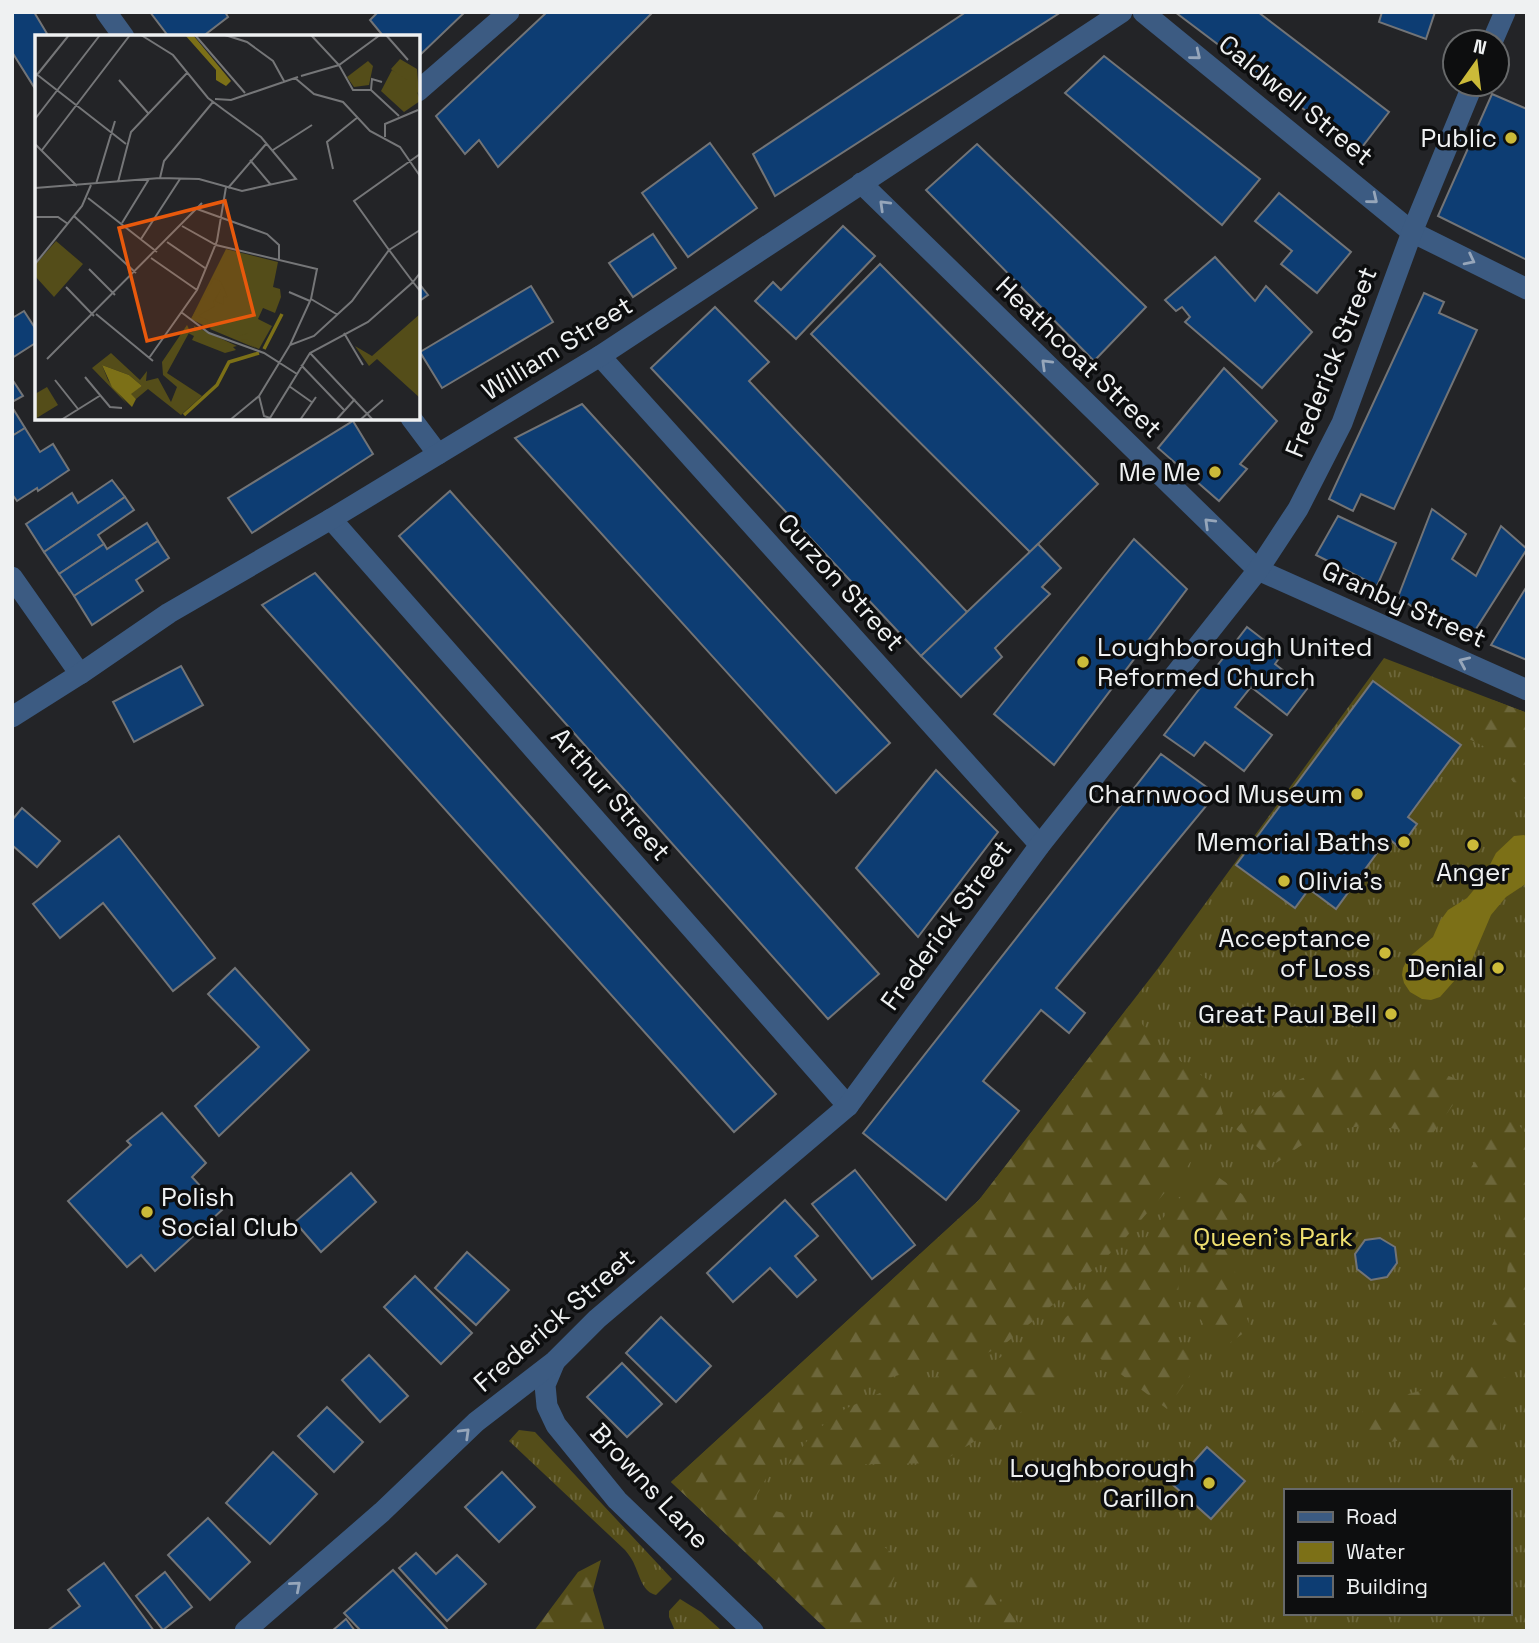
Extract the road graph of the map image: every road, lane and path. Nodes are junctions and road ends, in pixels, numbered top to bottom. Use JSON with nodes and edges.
{"nodes":[{"id":1,"x":106,"y":12,"type":"edge"},
{"id":2,"x":509,"y":12,"type":"edge"},
{"id":3,"x":1122,"y":12,"type":"edge"},
{"id":4,"x":1143,"y":12,"type":"edge"},
{"id":5,"x":123,"y":35,"type":"edge"},
{"id":6,"x":420,"y":89,"type":"edge"},
{"id":7,"x":1468,"y":98,"type":"edge"},
{"id":8,"x":861,"y":183,"type":"junction"},
{"id":9,"x":1412,"y":232,"type":"junction"},
{"id":10,"x":1527,"y":289,"type":"edge"},
{"id":11,"x":600,"y":356,"type":"junction"},
{"id":12,"x":412,"y":420,"type":"edge"},
{"id":13,"x":438,"y":454,"type":"junction"},
{"id":14,"x":331,"y":519,"type":"junction"},
{"id":15,"x":1258,"y":570,"type":"junction"},
{"id":16,"x":12,"y":577,"type":"edge"},
{"id":17,"x":80,"y":674,"type":"junction"},
{"id":18,"x":1527,"y":690,"type":"edge"},
{"id":19,"x":12,"y":717,"type":"edge"},
{"id":20,"x":1040,"y":845,"type":"junction"},
{"id":21,"x":848,"y":1106,"type":"junction"},
{"id":22,"x":555,"y":1361,"type":"junction"},
{"id":23,"x":245,"y":1631,"type":"edge"},
{"id":24,"x":753,"y":1631,"type":"edge"}],
"edges":[{"from":1,"to":5,"type":"street"},
{"from":2,"to":6,"type":"street"},
{"from":3,"to":8,"type":"street","name":"William Street"},
{"from":4,"to":9,"type":"street","name":"Caldwell Street","one_way":true},
{"from":7,"to":9,"type":"street","name":"Frederick Street"},
{"from":8,"to":11,"type":"street","name":"William Street"},
{"from":15,"to":8,"type":"street","name":"Heathcoat Street","one_way":true},
{"from":9,"to":10,"type":"street","name":"Caldwell Street","one_way":true},
{"from":9,"to":15,"type":"street","name":"Frederick Street"},
{"from":11,"to":13,"type":"street","name":"William Street"},
{"from":11,"to":20,"type":"street","name":"Curzon Street"},
{"from":12,"to":13,"type":"street"},
{"from":13,"to":14,"type":"street","name":"William Street"},
{"from":14,"to":17,"type":"street","name":"William Street"},
{"from":14,"to":21,"type":"street","name":"Arthur Street"},
{"from":18,"to":15,"type":"street","name":"Granby Street","one_way":true},
{"from":15,"to":20,"type":"street","name":"Frederick Street"},
{"from":16,"to":17,"type":"street"},
{"from":17,"to":19,"type":"street","name":"William Street"},
{"from":20,"to":21,"type":"street","name":"Frederick Street"},
{"from":21,"to":22,"type":"street","name":"Frederick Street"},
{"from":23,"to":22,"type":"street","name":"Frederick Street","one_way":true},
{"from":22,"to":24,"type":"street","name":"Browns Lane"}]}
